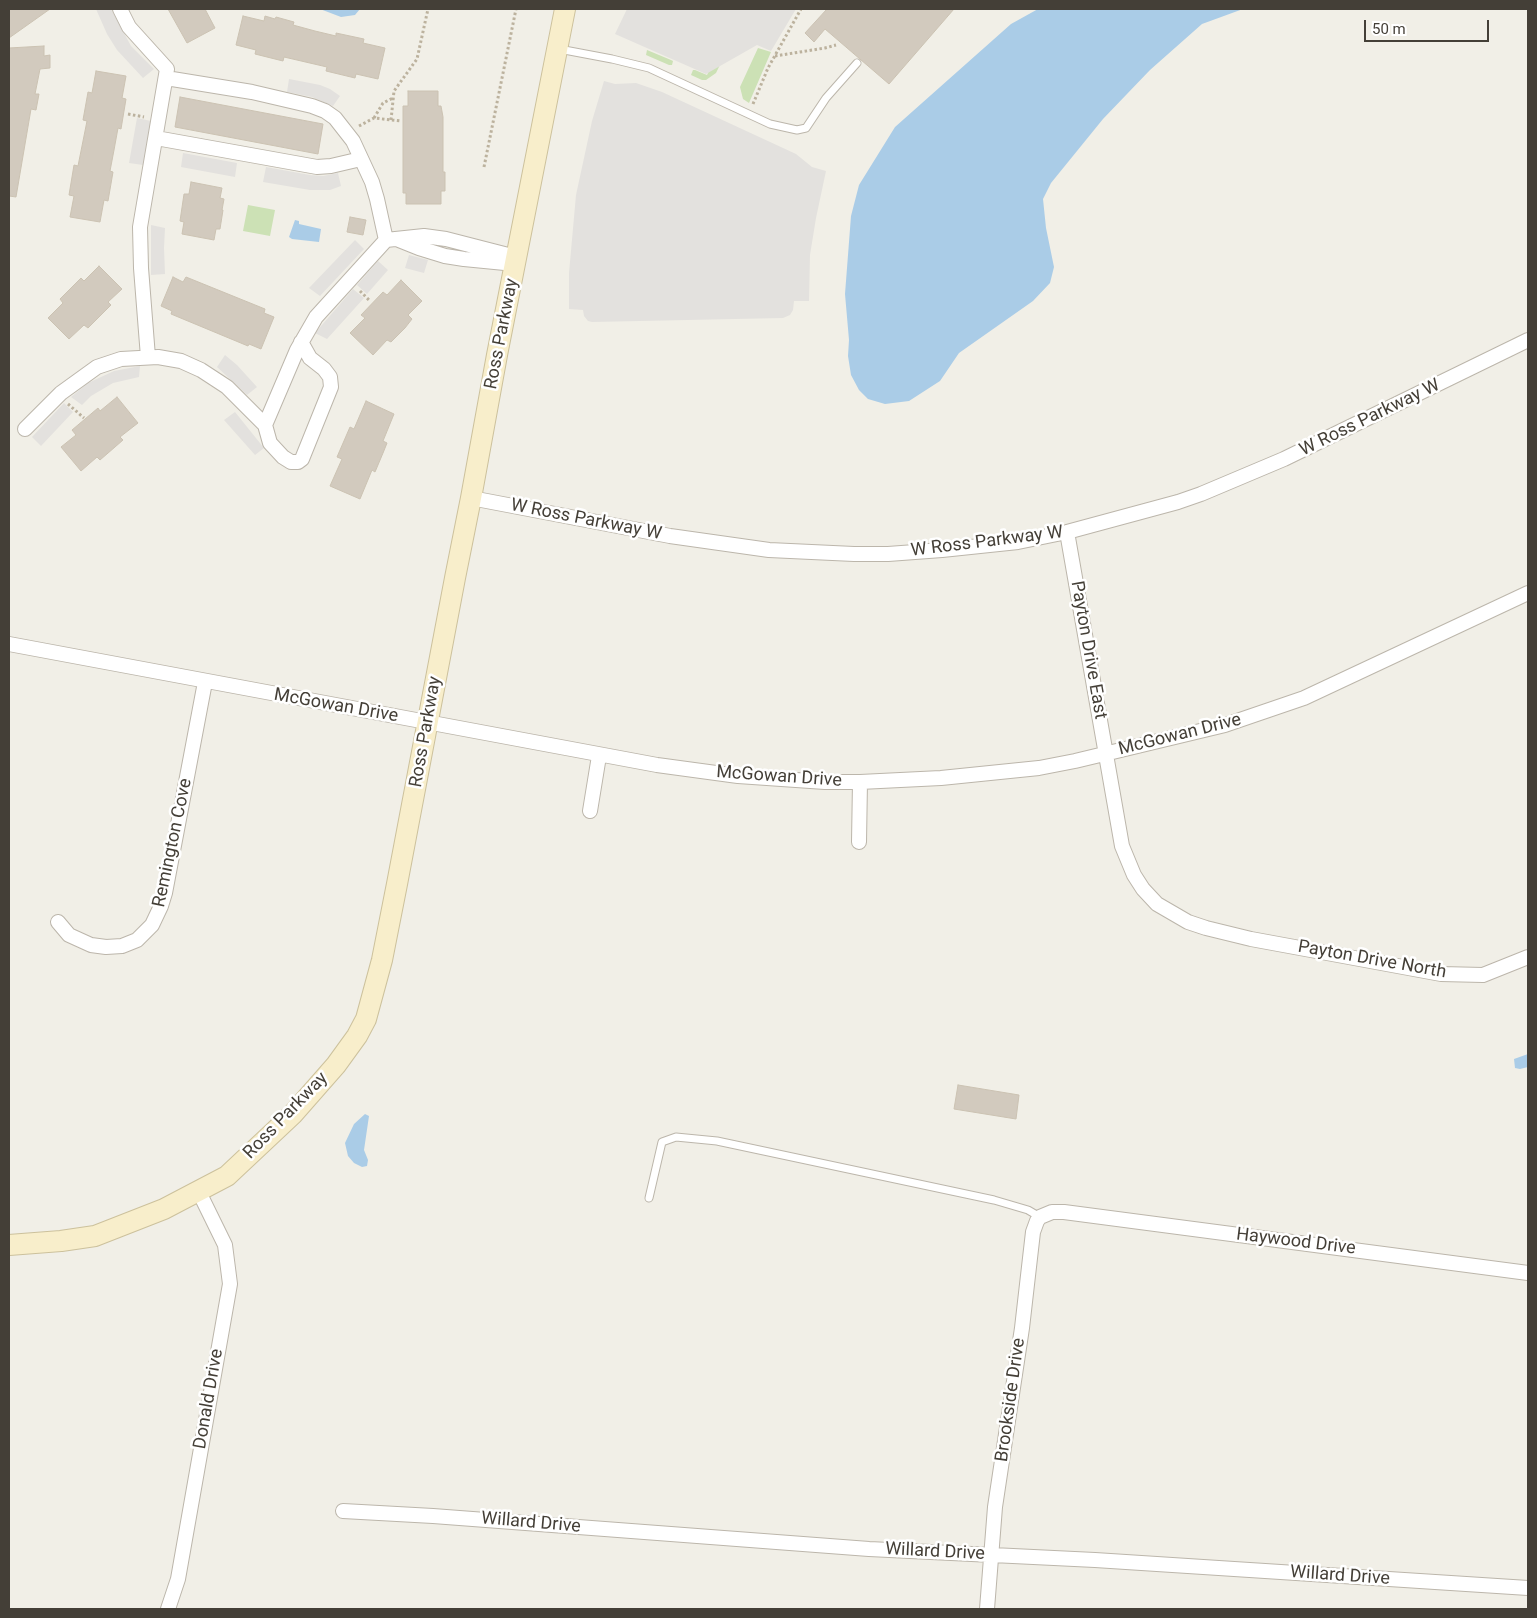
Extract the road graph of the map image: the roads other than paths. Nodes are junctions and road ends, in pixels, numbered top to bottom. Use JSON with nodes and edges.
{"nodes":[{"id":1,"x":120,"y":9,"type":"edge"},
{"id":2,"x":564,"y":9,"type":"edge"},
{"id":3,"x":557,"y":49,"type":"junction"},
{"id":4,"x":856,"y":63,"type":"dead end"},
{"id":5,"x":166,"y":73,"type":"junction"},
{"id":6,"x":156,"y":138,"type":"junction"},
{"id":7,"x":361,"y":159,"type":"junction"},
{"id":8,"x":392,"y":240,"type":"junction"},
{"id":9,"x":516,"y":261,"type":"junction"},
{"id":10,"x":1528,"y":340,"type":"edge"},
{"id":11,"x":301,"y":342,"type":"junction"},
{"id":12,"x":148,"y":358,"type":"junction"},
{"id":13,"x":264,"y":425,"type":"junction"},
{"id":14,"x":25,"y":429,"type":"dead end"},
{"id":15,"x":471,"y":498,"type":"junction"},
{"id":16,"x":1067,"y":532,"type":"junction"},
{"id":17,"x":1528,"y":593,"type":"edge"},
{"id":18,"x":9,"y":644,"type":"edge"},
{"id":19,"x":205,"y":682,"type":"junction"},
{"id":20,"x":428,"y":723,"type":"junction"},
{"id":21,"x":1106,"y":754,"type":"junction"},
{"id":22,"x":599,"y":756,"type":"junction"},
{"id":23,"x":860,"y":782,"type":"junction"},
{"id":24,"x":590,"y":811,"type":"dead end"},
{"id":25,"x":859,"y":842,"type":"dead end"},
{"id":26,"x":58,"y":922,"type":"dead end"},
{"id":27,"x":1214,"y":930,"type":"joint"},
{"id":28,"x":1528,"y":957,"type":"edge"},
{"id":29,"x":199,"y":1192,"type":"junction"},
{"id":30,"x":649,"y":1198,"type":"dead end"},
{"id":31,"x":1040,"y":1217,"type":"junction"},
{"id":32,"x":9,"y":1245,"type":"edge"},
{"id":33,"x":1528,"y":1274,"type":"edge"},
{"id":34,"x":343,"y":1511,"type":"dead end"},
{"id":35,"x":991,"y":1555,"type":"junction"},
{"id":36,"x":1528,"y":1588,"type":"edge"},
{"id":37,"x":168,"y":1609,"type":"edge"},
{"id":38,"x":987,"y":1609,"type":"edge"}],
"edges":[{"from":1,"to":5,"type":"street"},
{"from":2,"to":3,"type":"street","name":"Ross Parkway"},
{"from":3,"to":4,"type":"lane"},
{"from":3,"to":9,"type":"street","name":"Ross Parkway"},
{"from":5,"to":6,"type":"street"},
{"from":5,"to":7,"type":"street"},
{"from":6,"to":7,"type":"street"},
{"from":6,"to":12,"type":"street"},
{"from":7,"to":8,"type":"street"},
{"from":8,"to":9,"type":"street"},
{"from":8,"to":11,"type":"street"},
{"from":9,"to":15,"type":"street","name":"Ross Parkway"},
{"from":10,"to":16,"type":"street","name":"W Ross Parkway W"},
{"from":11,"to":13,"type":"street"},
{"from":11,"to":13,"type":"street"},
{"from":12,"to":13,"type":"street"},
{"from":12,"to":14,"type":"street"},
{"from":15,"to":16,"type":"street","name":"W Ross Parkway W"},
{"from":15,"to":20,"type":"street","name":"Ross Parkway"},
{"from":16,"to":21,"type":"street","name":"Payton Drive East"},
{"from":17,"to":21,"type":"street","name":"McGowan Drive"},
{"from":18,"to":19,"type":"street","name":"McGowan Drive"},
{"from":19,"to":20,"type":"street","name":"McGowan Drive"},
{"from":19,"to":26,"type":"street","name":"Remington Cove"},
{"from":20,"to":22,"type":"street","name":"McGowan Drive"},
{"from":20,"to":29,"type":"street","name":"Ross Parkway"},
{"from":21,"to":23,"type":"street","name":"McGowan Drive"},
{"from":21,"to":27,"type":"street","name":"Payton Drive East"},
{"from":22,"to":23,"type":"street","name":"McGowan Drive"},
{"from":22,"to":24,"type":"street"},
{"from":23,"to":25,"type":"street"},
{"from":27,"to":28,"type":"street","name":"Payton Drive North"},
{"from":29,"to":32,"type":"street","name":"Ross Parkway"},
{"from":29,"to":37,"type":"street","name":"Donald Drive"},
{"from":30,"to":31,"type":"lane"},
{"from":31,"to":33,"type":"street","name":"Haywood Drive"},
{"from":31,"to":35,"type":"street","name":"Brookside Drive"},
{"from":34,"to":35,"type":"street","name":"Willard Drive"},
{"from":35,"to":36,"type":"street","name":"Willard Drive"},
{"from":35,"to":38,"type":"street","name":"Brookside Drive"}]}
